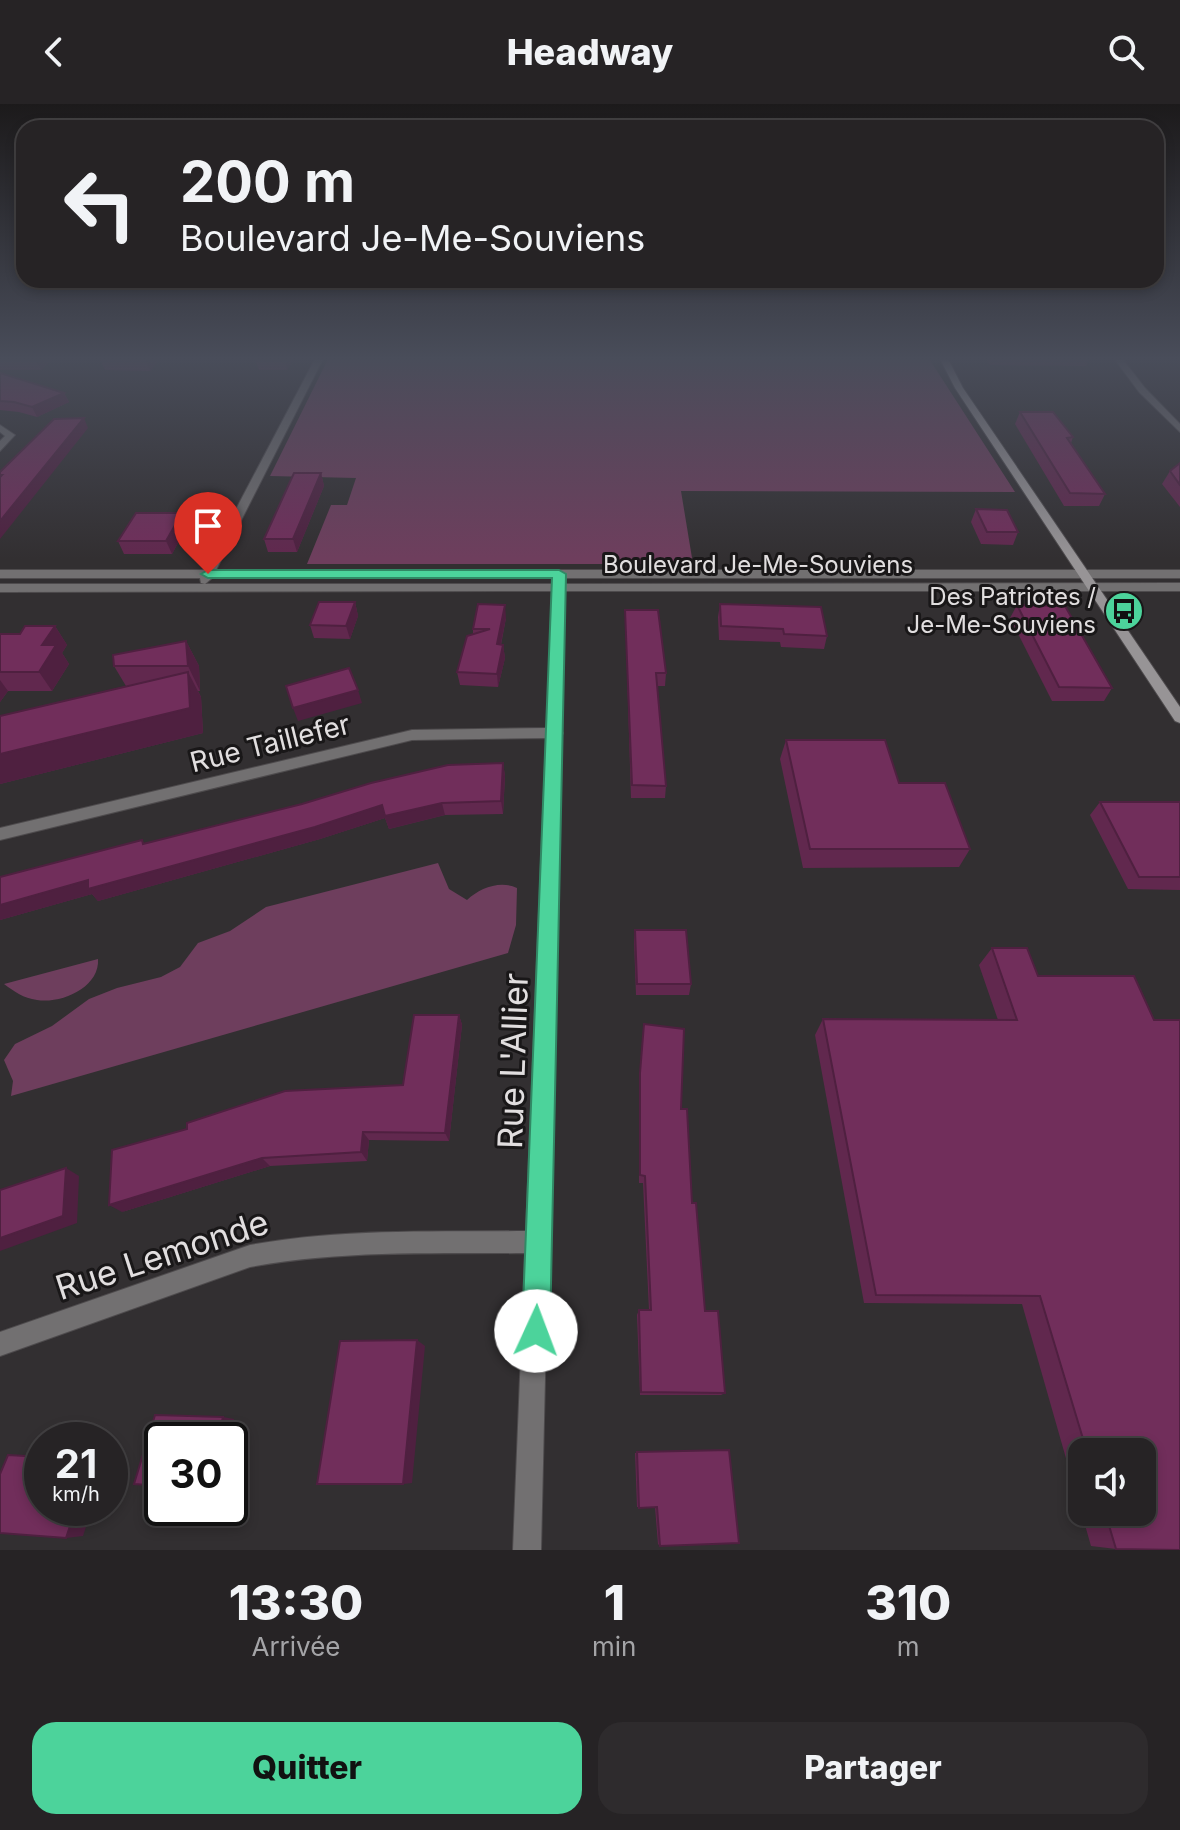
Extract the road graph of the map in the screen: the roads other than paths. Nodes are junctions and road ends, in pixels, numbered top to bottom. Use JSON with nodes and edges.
{"nodes":[{"id":1,"x":285,"y":424,"type":"edge"},
{"id":2,"x":983,"y":424,"type":"edge"},
{"id":3,"x":0,"y":428,"type":"edge"},
{"id":4,"x":0,"y":448,"type":"edge"},
{"id":5,"x":0,"y":574,"type":"edge"},
{"id":6,"x":208,"y":574,"type":"junction"},
{"id":7,"x":1083,"y":574,"type":"junction"},
{"id":8,"x":1180,"y":574,"type":"edge"},
{"id":9,"x":559,"y":580,"type":"junction"},
{"id":10,"x":201,"y":587,"type":"junction"},
{"id":11,"x":1092,"y":587,"type":"junction"},
{"id":12,"x":1180,"y":587,"type":"edge"},
{"id":13,"x":0,"y":588,"type":"edge"},
{"id":14,"x":1180,"y":718,"type":"edge"},
{"id":15,"x":556,"y":733,"type":"junction"},
{"id":16,"x":0,"y":834,"type":"edge"},
{"id":17,"x":540,"y":1242,"type":"junction"},
{"id":18,"x":0,"y":1344,"type":"edge"},
{"id":19,"x":527,"y":1550,"type":"edge"}],
"edges":[{"from":1,"to":6,"type":"street"},
{"from":2,"to":7,"type":"street"},
{"from":3,"to":4,"type":"street"},
{"from":5,"to":6,"type":"street","name":"Boulevard Je-Me-Souviens"},
{"from":6,"to":9,"type":"street","name":"Boulevard Je-Me-Souviens"},
{"from":6,"to":10,"type":"street"},
{"from":7,"to":8,"type":"street","name":"Boulevard Je-Me-Souviens"},
{"from":7,"to":9,"type":"street","name":"Boulevard Je-Me-Souviens"},
{"from":7,"to":11,"type":"street"},
{"from":9,"to":10,"type":"street","name":"Boulevard Je-Me-Souviens"},
{"from":9,"to":11,"type":"street","name":"Boulevard Je-Me-Souviens"},
{"from":9,"to":15,"type":"street","name":"Rue L'Allier"},
{"from":10,"to":13,"type":"street","name":"Boulevard Je-Me-Souviens"},
{"from":11,"to":12,"type":"street","name":"Boulevard Je-Me-Souviens"},
{"from":11,"to":14,"type":"street"},
{"from":15,"to":16,"type":"street","name":"Rue Taillefer"},
{"from":15,"to":17,"type":"street","name":"Rue L'Allier"},
{"from":17,"to":18,"type":"street","name":"Rue Lemonde"},
{"from":17,"to":19,"type":"street","name":"Rue L'Allier"}]}
